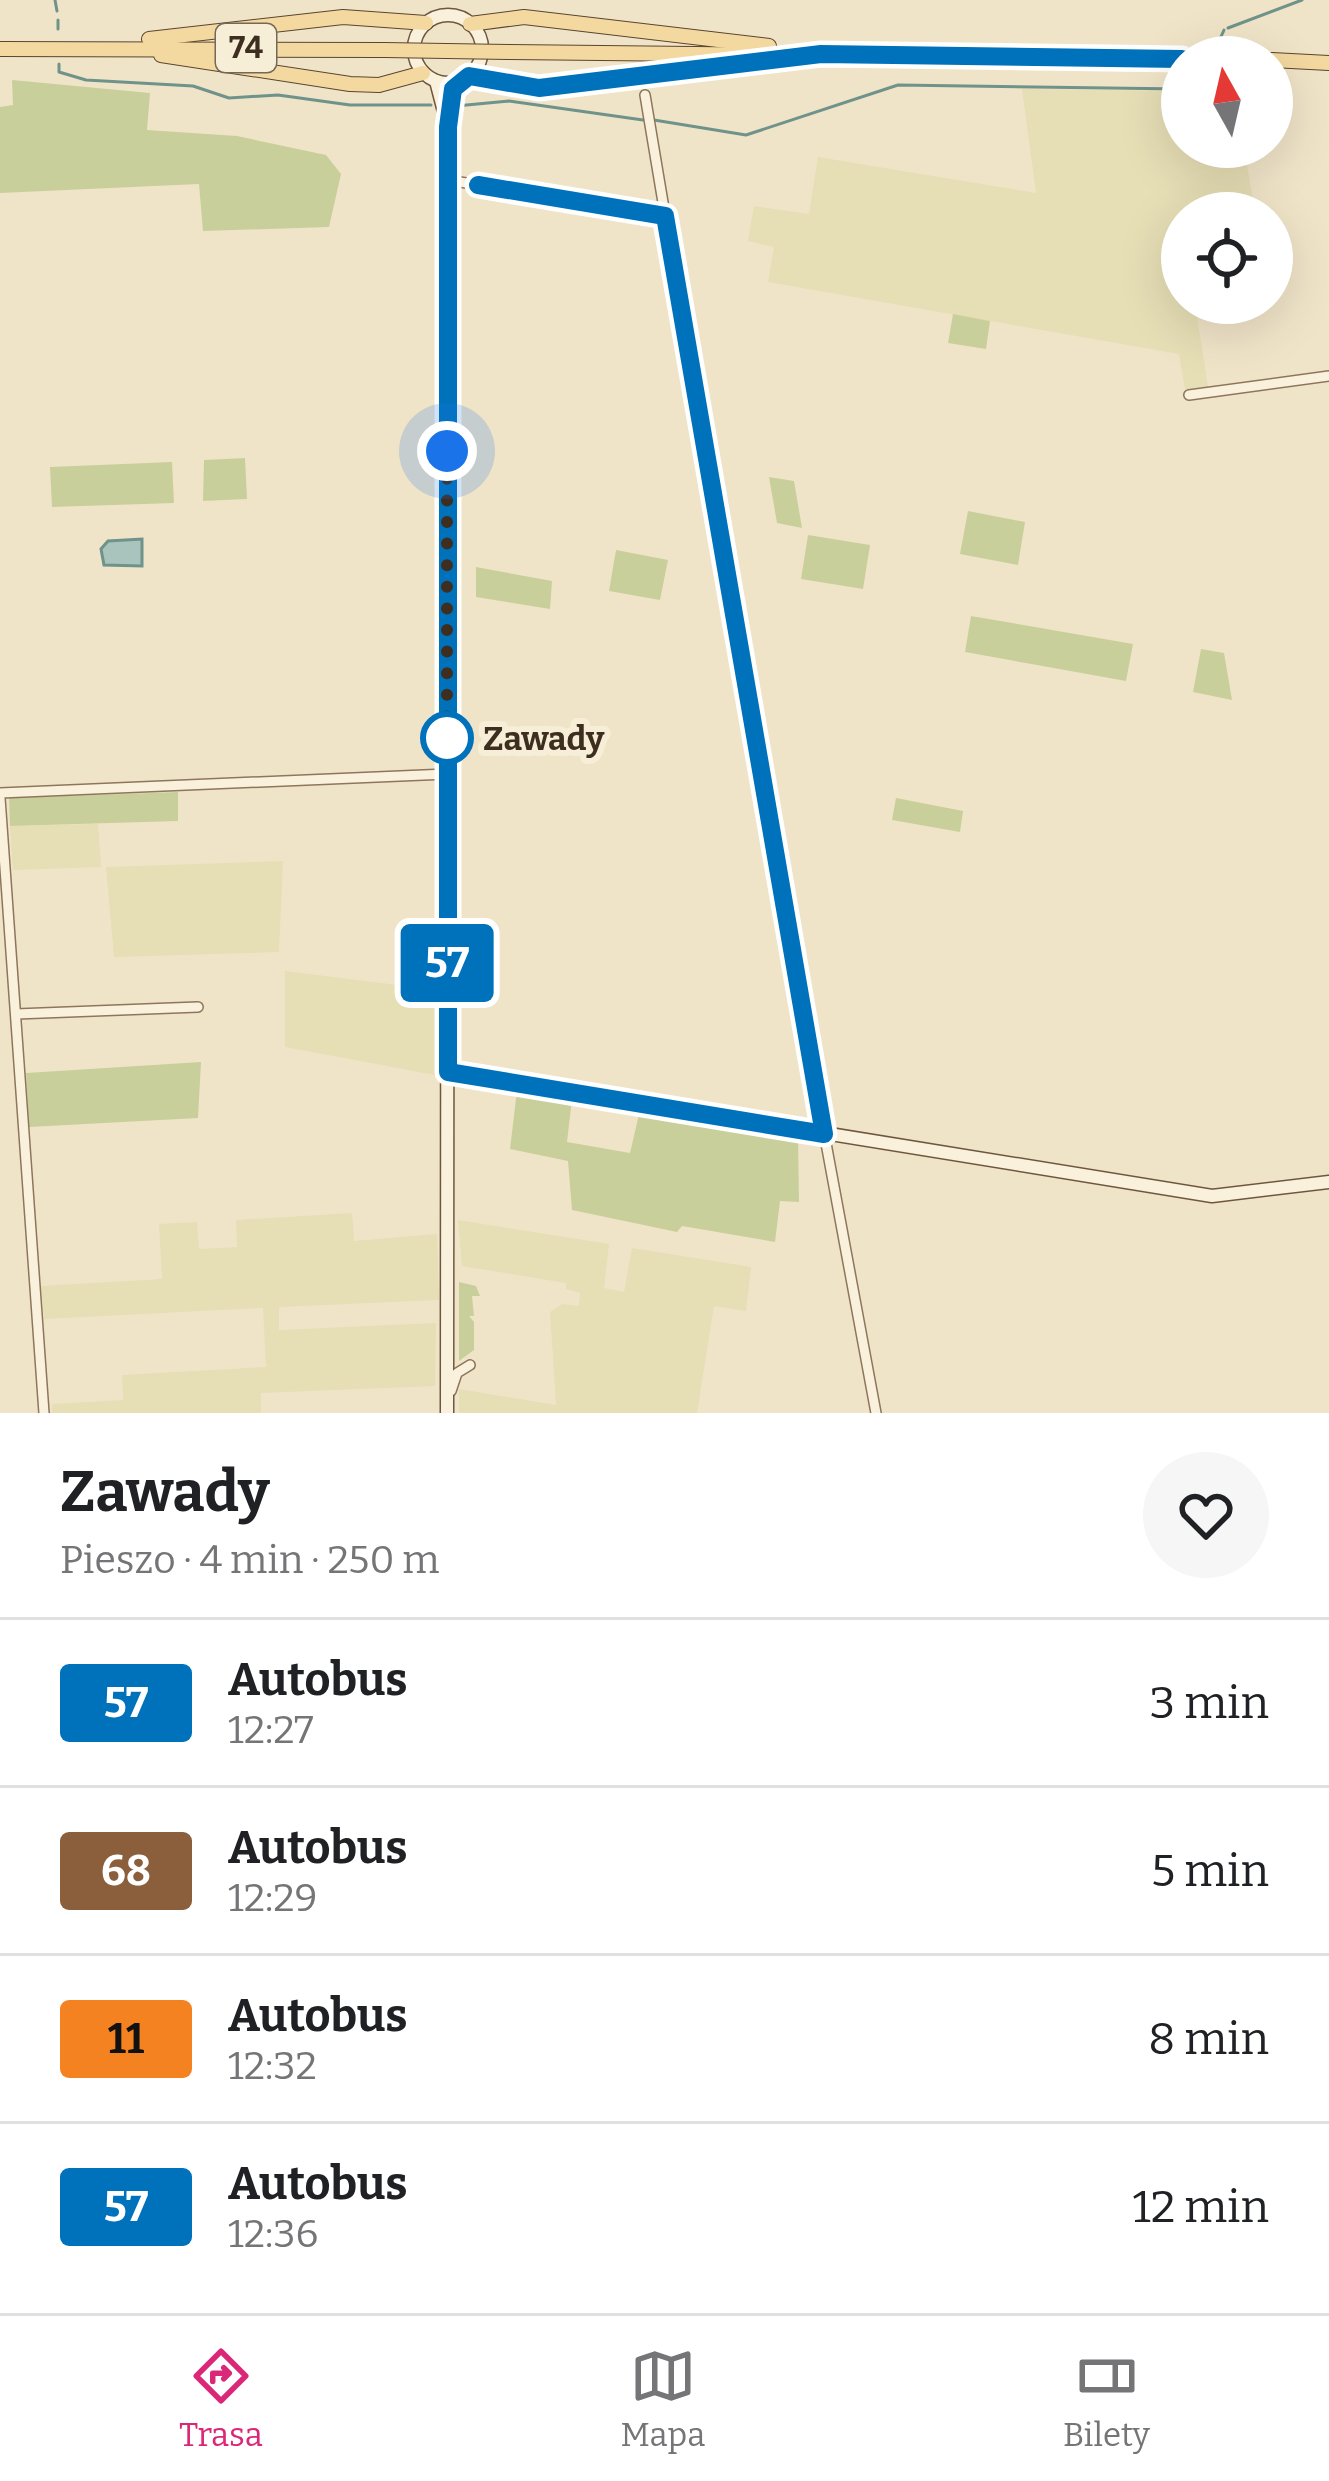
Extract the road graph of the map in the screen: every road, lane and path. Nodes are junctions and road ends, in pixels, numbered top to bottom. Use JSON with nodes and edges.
{"nodes":[{"id":1,"x":448,"y":0,"type":"edge"},
{"id":2,"x":433,"y":20,"type":"junction"},
{"id":3,"x":463,"y":20,"type":"junction"},
{"id":4,"x":108,"y":46,"type":"junction"},
{"id":5,"x":0,"y":49,"type":"edge"},
{"id":6,"x":821,"y":54,"type":"junction"},
{"id":7,"x":1161,"y":59,"type":"edge"},
{"id":8,"x":1293,"y":62,"type":"edge"},
{"id":9,"x":1329,"y":63,"type":"edge"},
{"id":10,"x":430,"y":77,"type":"junction"},
{"id":11,"x":464,"y":78,"type":"junction"},
{"id":12,"x":645,"y":95,"type":"dead end"},
{"id":13,"x":448,"y":127,"type":"junction"},
{"id":14,"x":448,"y":180,"type":"junction"},
{"id":15,"x":665,"y":216,"type":"junction"},
{"id":16,"x":1329,"y":376,"type":"edge"},
{"id":17,"x":1189,"y":395,"type":"dead end"},
{"id":18,"x":447,"y":774,"type":"junction"},
{"id":19,"x":0,"y":795,"type":"edge"},
{"id":20,"x":198,"y":1006,"type":"dead end"},
{"id":21,"x":16,"y":1014,"type":"junction"},
{"id":22,"x":448,"y":1072,"type":"junction"},
{"id":23,"x":824,"y":1134,"type":"junction"},
{"id":24,"x":1329,"y":1182,"type":"edge"},
{"id":25,"x":470,"y":1365,"type":"dead end"},
{"id":26,"x":447,"y":1407,"type":"edge"},
{"id":27,"x":44,"y":1413,"type":"edge"},
{"id":28,"x":875,"y":1413,"type":"edge"}],
"edges":[{"from":1,"to":2,"type":"main road"},
{"from":1,"to":3,"type":"main road"},
{"from":2,"to":3,"type":"main road"},
{"from":2,"to":4,"type":"main road"},
{"from":2,"to":10,"type":"main road"},
{"from":3,"to":6,"type":"main road"},
{"from":3,"to":11,"type":"main road"},
{"from":4,"to":5,"type":"main road","number":"74"},
{"from":4,"to":6,"type":"main road","number":"74","bridge":true},
{"from":4,"to":10,"type":"main road"},
{"from":6,"to":7,"type":"main road","number":"74"},
{"from":6,"to":11,"type":"main road"},
{"from":8,"to":9,"type":"main road"},
{"from":10,"to":11,"type":"main road"},
{"from":10,"to":13,"type":"main road"},
{"from":11,"to":13,"type":"main road"},
{"from":12,"to":15,"type":"street"},
{"from":13,"to":14,"type":"main road"},
{"from":14,"to":15,"type":"street"},
{"from":14,"to":18,"type":"main road"},
{"from":15,"to":23,"type":"street"},
{"from":16,"to":17,"type":"street"},
{"from":18,"to":19,"type":"street"},
{"from":18,"to":22,"type":"main road"},
{"from":19,"to":21,"type":"street"},
{"from":20,"to":21,"type":"street"},
{"from":21,"to":27,"type":"street"},
{"from":22,"to":23,"type":"main road"},
{"from":22,"to":26,"type":"main road"},
{"from":23,"to":24,"type":"main road"},
{"from":23,"to":28,"type":"street"},
{"from":25,"to":26,"type":"street"}]}
